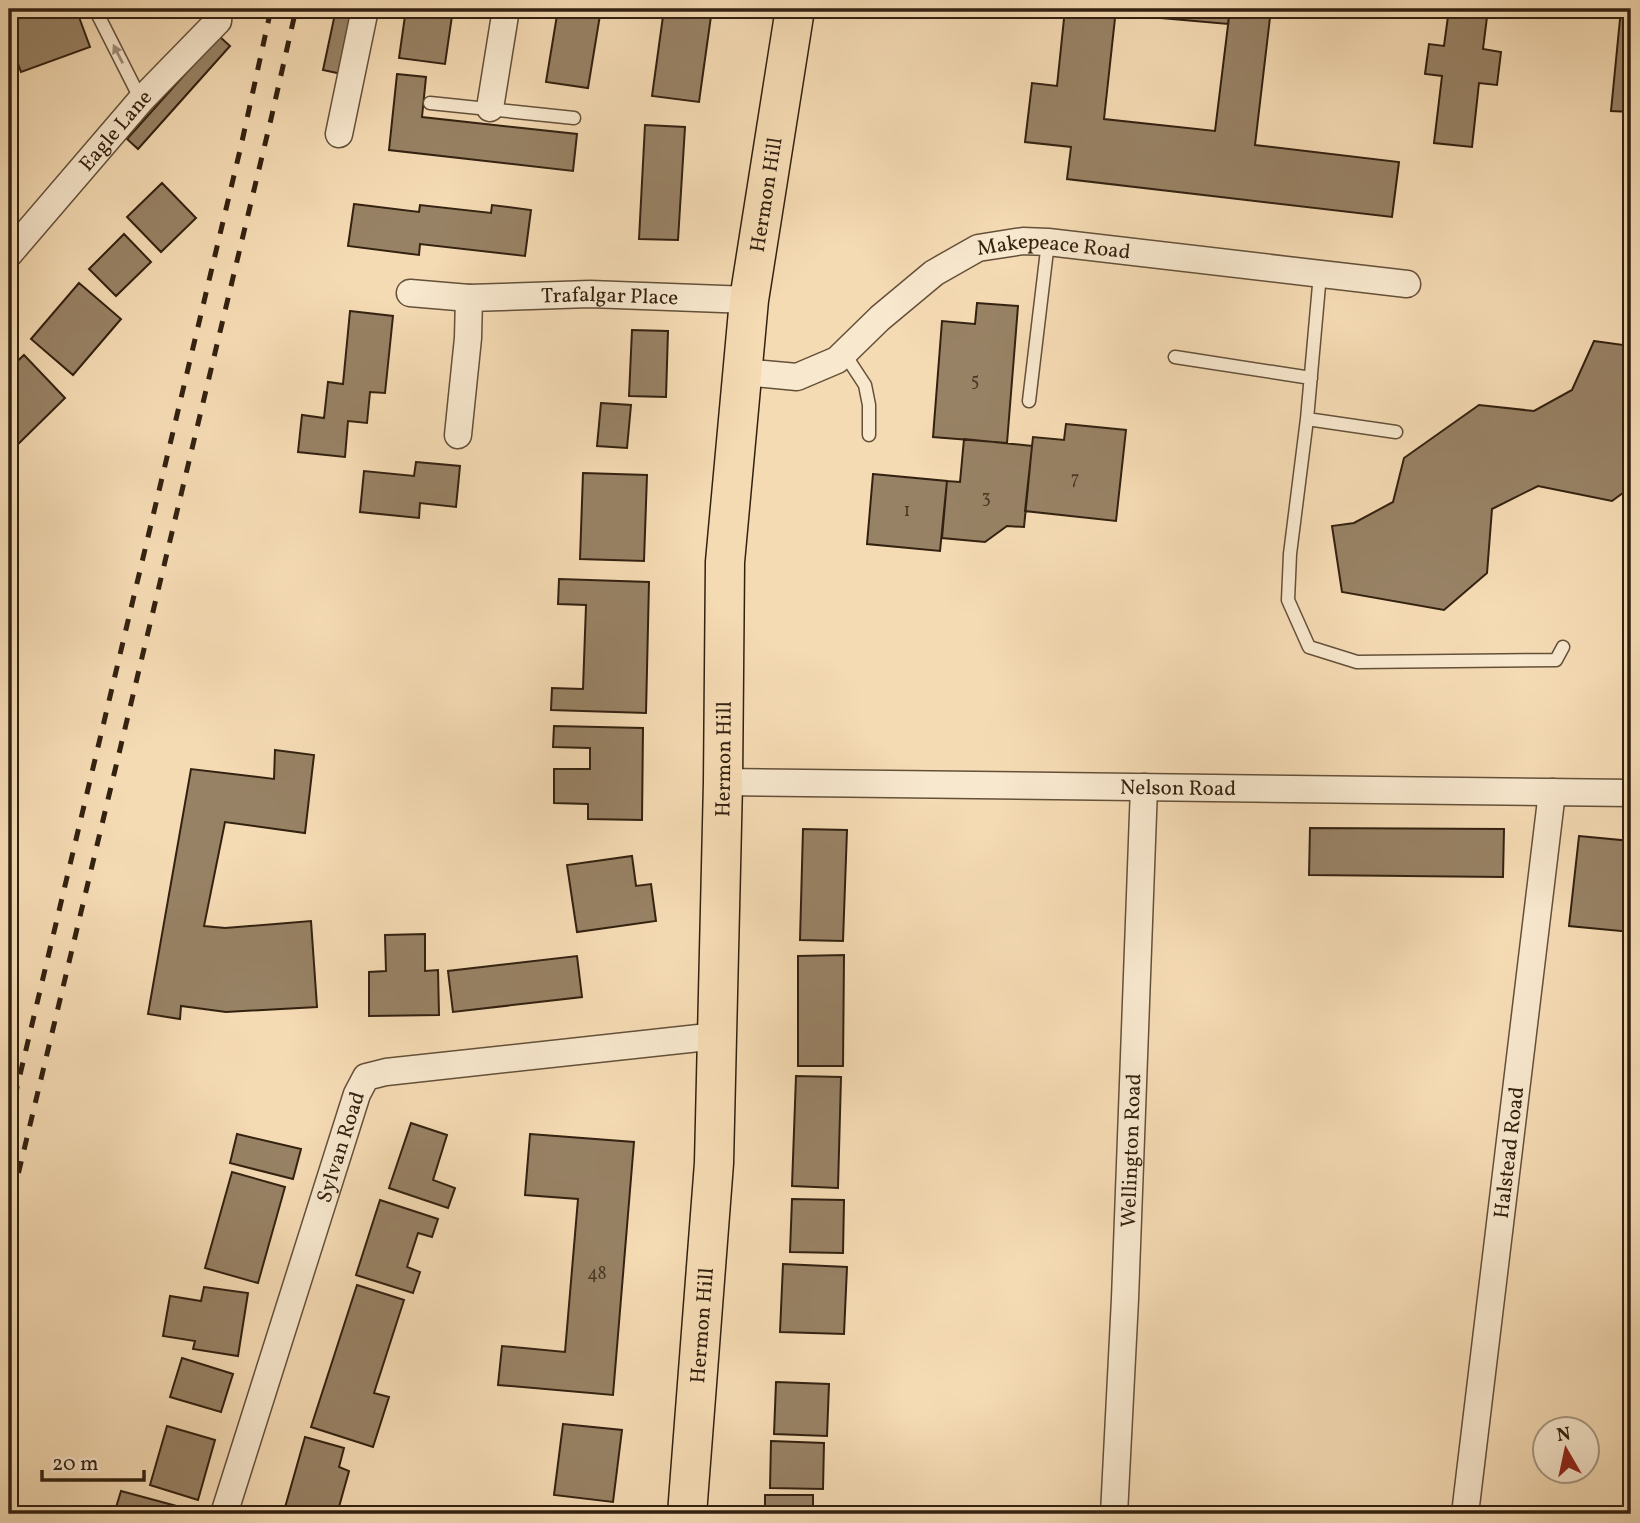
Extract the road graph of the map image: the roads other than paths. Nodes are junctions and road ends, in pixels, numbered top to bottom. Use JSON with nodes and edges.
{"nodes":[{"id":1,"x":95,"y":9,"type":"edge"},
{"id":2,"x":219,"y":9,"type":"edge"},
{"id":3,"x":365,"y":9,"type":"edge"},
{"id":4,"x":506,"y":9,"type":"edge"},
{"id":5,"x":795,"y":9,"type":"edge"},
{"id":6,"x":141,"y":100,"type":"junction"},
{"id":7,"x":430,"y":103,"type":"dead end"},
{"id":8,"x":490,"y":108,"type":"junction"},
{"id":9,"x":574,"y":118,"type":"dead end"},
{"id":10,"x":339,"y":134,"type":"dead end"},
{"id":11,"x":1048,"y":242,"type":"junction"},
{"id":12,"x":9,"y":254,"type":"edge"},
{"id":13,"x":1320,"y":274,"type":"junction"},
{"id":14,"x":1407,"y":284,"type":"dead end"},
{"id":15,"x":410,"y":293,"type":"dead end"},
{"id":16,"x":470,"y":298,"type":"junction"},
{"id":17,"x":749,"y":300,"type":"junction"},
{"id":18,"x":844,"y":353,"type":"junction"},
{"id":19,"x":1175,"y":357,"type":"dead end"},
{"id":20,"x":743,"y":372,"type":"junction"},
{"id":21,"x":1311,"y":377,"type":"junction"},
{"id":22,"x":1029,"y":401,"type":"dead end"},
{"id":23,"x":1307,"y":419,"type":"junction"},
{"id":24,"x":1396,"y":432,"type":"dead end"},
{"id":25,"x":458,"y":435,"type":"dead end"},
{"id":26,"x":869,"y":435,"type":"dead end"},
{"id":27,"x":1563,"y":646,"type":"dead end"},
{"id":28,"x":723,"y":782,"type":"junction"},
{"id":29,"x":1144,"y":786,"type":"junction"},
{"id":30,"x":1552,"y":792,"type":"junction"},
{"id":31,"x":1631,"y":793,"type":"edge"},
{"id":32,"x":717,"y":1036,"type":"junction"},
{"id":33,"x":224,"y":1514,"type":"edge"},
{"id":34,"x":687,"y":1514,"type":"edge"},
{"id":35,"x":1114,"y":1514,"type":"edge"},
{"id":36,"x":1465,"y":1514,"type":"edge"}],
"edges":[{"from":6,"to":1,"type":"lane","one_way":true},
{"from":2,"to":6,"type":"street","name":"Eagle Lane"},
{"from":3,"to":10,"type":"street"},
{"from":4,"to":8,"type":"street"},
{"from":5,"to":17,"type":"main road","name":"Hermon Hill"},
{"from":6,"to":12,"type":"street","name":"Eagle Lane"},
{"from":7,"to":8,"type":"lane"},
{"from":8,"to":9,"type":"lane"},
{"from":11,"to":13,"type":"street","name":"Makepeace Road"},
{"from":11,"to":18,"type":"street","name":"Makepeace Road"},
{"from":11,"to":22,"type":"lane"},
{"from":13,"to":14,"type":"street","name":"Makepeace Road"},
{"from":13,"to":21,"type":"lane"},
{"from":15,"to":16,"type":"street","name":"Trafalgar Place"},
{"from":16,"to":17,"type":"street","name":"Trafalgar Place"},
{"from":16,"to":25,"type":"street"},
{"from":17,"to":20,"type":"main road","name":"Hermon Hill"},
{"from":18,"to":20,"type":"street","name":"Makepeace Road"},
{"from":18,"to":26,"type":"lane"},
{"from":19,"to":21,"type":"lane"},
{"from":20,"to":28,"type":"main road","name":"Hermon Hill"},
{"from":21,"to":23,"type":"lane"},
{"from":23,"to":24,"type":"lane"},
{"from":23,"to":27,"type":"lane"},
{"from":28,"to":29,"type":"street","name":"Nelson Road"},
{"from":28,"to":32,"type":"main road","name":"Hermon Hill"},
{"from":29,"to":30,"type":"street","name":"Nelson Road"},
{"from":29,"to":35,"type":"street","name":"Wellington Road"},
{"from":30,"to":31,"type":"street","name":"Nelson Road"},
{"from":30,"to":36,"type":"street","name":"Halstead Road"},
{"from":32,"to":33,"type":"street","name":"Sylvan Road"},
{"from":32,"to":34,"type":"main road","name":"Hermon Hill"}]}
